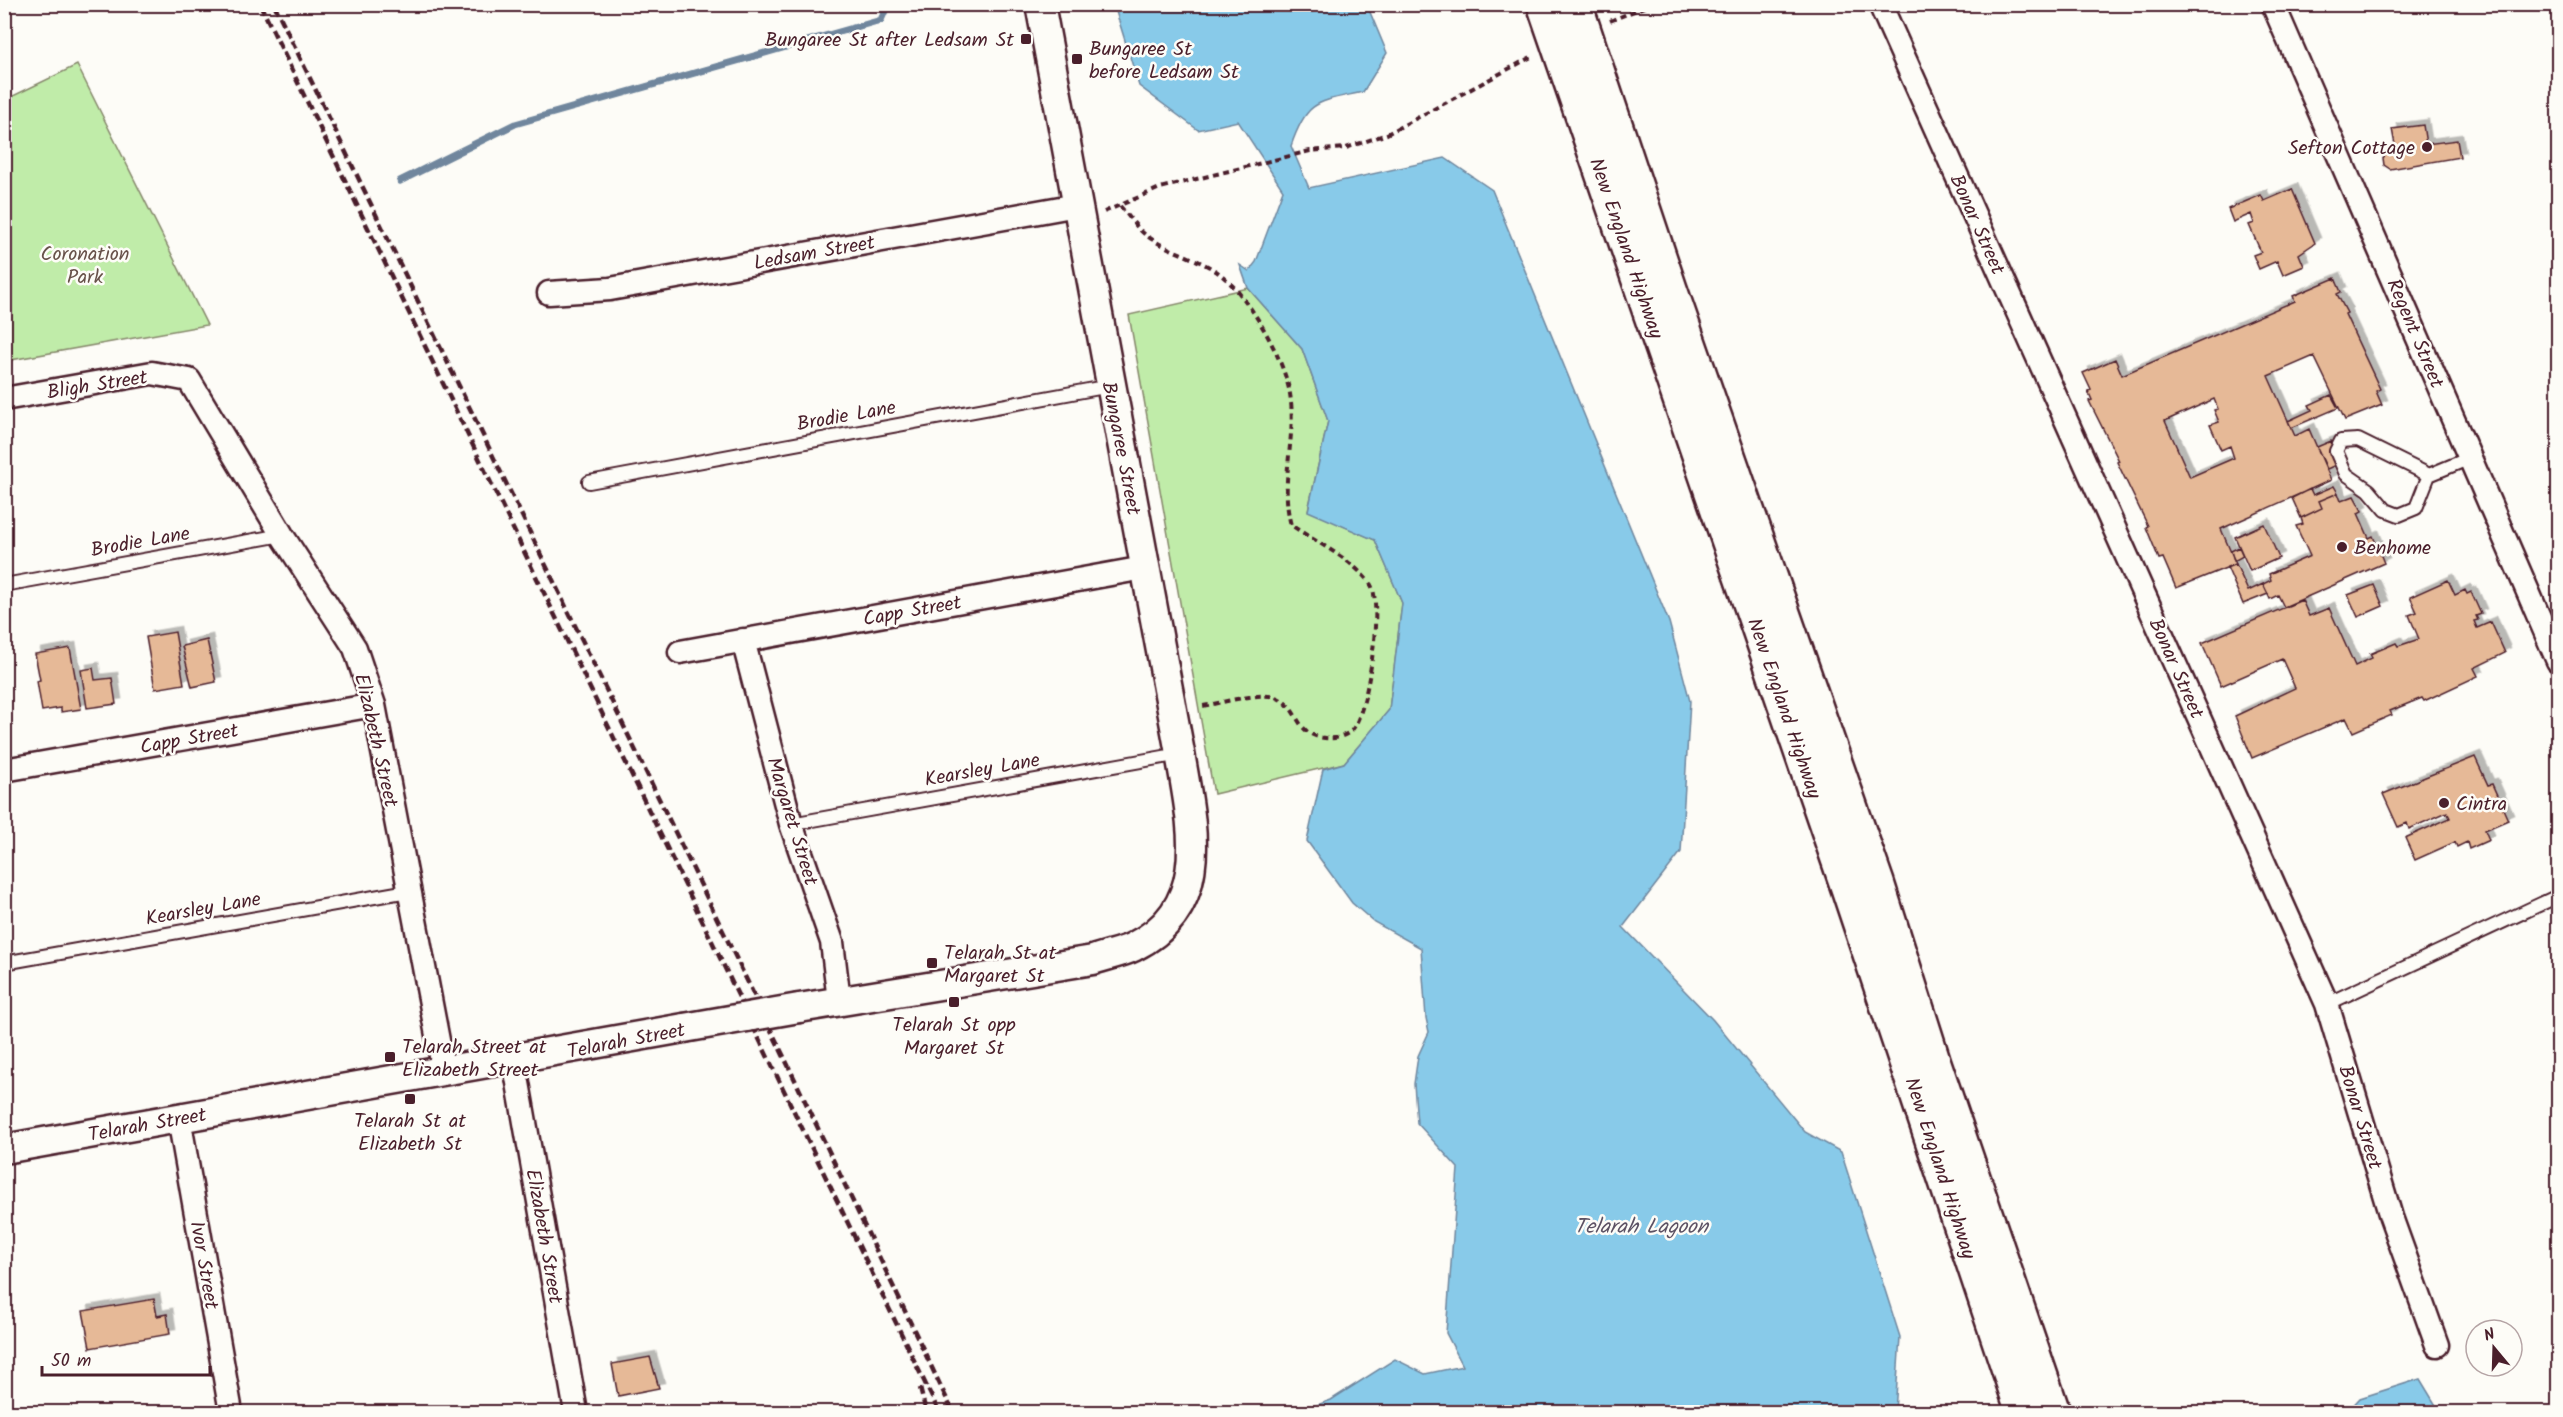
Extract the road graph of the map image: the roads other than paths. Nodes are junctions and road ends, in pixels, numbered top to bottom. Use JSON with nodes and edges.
{"nodes":[{"id":1,"x":1040,"y":4,"type":"edge"},
{"id":2,"x":1544,"y":4,"type":"edge"},
{"id":3,"x":1575,"y":4,"type":"edge"},
{"id":4,"x":1880,"y":4,"type":"edge"},
{"id":5,"x":2273,"y":4,"type":"edge"},
{"id":6,"x":1088,"y":210,"type":"junction"},
{"id":7,"x":549,"y":293,"type":"dead end"},
{"id":8,"x":189,"y":380,"type":"joint"},
{"id":9,"x":1110,"y":386,"type":"junction"},
{"id":10,"x":4,"y":399,"type":"edge"},
{"id":11,"x":2470,"y":459,"type":"junction"},
{"id":12,"x":2429,"y":475,"type":"junction"},
{"id":13,"x":589,"y":482,"type":"dead end"},
{"id":14,"x":282,"y":535,"type":"junction"},
{"id":15,"x":1144,"y":568,"type":"junction"},
{"id":16,"x":4,"y":585,"type":"edge"},
{"id":17,"x":743,"y":640,"type":"junction"},
{"id":18,"x":680,"y":652,"type":"dead end"},
{"id":19,"x":2559,"y":661,"type":"edge"},
{"id":20,"x":374,"y":705,"type":"junction"},
{"id":21,"x":1180,"y":753,"type":"junction"},
{"id":22,"x":4,"y":770,"type":"edge"},
{"id":23,"x":791,"y":824,"type":"junction"},
{"id":24,"x":408,"y":891,"type":"junction"},
{"id":25,"x":1186,"y":892,"type":"joint"},
{"id":26,"x":2559,"y":896,"type":"edge"},
{"id":27,"x":4,"y":963,"type":"edge"},
{"id":28,"x":838,"y":1001,"type":"junction"},
{"id":29,"x":2327,"y":1004,"type":"junction"},
{"id":30,"x":514,"y":1060,"type":"junction"},
{"id":31,"x":444,"y":1071,"type":"junction"},
{"id":32,"x":179,"y":1118,"type":"junction"},
{"id":33,"x":4,"y":1149,"type":"edge"},
{"id":34,"x":2437,"y":1345,"type":"dead end"},
{"id":35,"x":231,"y":1413,"type":"edge"},
{"id":36,"x":576,"y":1413,"type":"edge"},
{"id":37,"x":2023,"y":1413,"type":"edge"},
{"id":38,"x":2053,"y":1413,"type":"edge"}],
"edges":[{"from":1,"to":6,"type":"street","name":"Bungaree Street"},
{"from":2,"to":37,"type":"highway","name":"New England Highway"},
{"from":3,"to":38,"type":"highway","name":"New England Highway"},
{"from":4,"to":29,"type":"street","name":"Bonar Street"},
{"from":5,"to":11,"type":"street","name":"Regent Street"},
{"from":6,"to":7,"type":"street","name":"Ledsam Street"},
{"from":6,"to":9,"type":"street","name":"Bungaree Street"},
{"from":8,"to":10,"type":"street","name":"Bligh Street"},
{"from":8,"to":14,"type":"street","name":"Elizabeth Street"},
{"from":9,"to":13,"type":"lane","name":"Brodie Lane"},
{"from":9,"to":15,"type":"street","name":"Bungaree Street"},
{"from":11,"to":12,"type":"lane"},
{"from":11,"to":19,"type":"street","name":"Regent Street"},
{"from":12,"to":12,"type":"lane"},
{"from":14,"to":16,"type":"lane","name":"Brodie Lane"},
{"from":14,"to":20,"type":"street","name":"Elizabeth Street"},
{"from":15,"to":17,"type":"street","name":"Capp Street"},
{"from":15,"to":21,"type":"street","name":"Bungaree Street"},
{"from":17,"to":18,"type":"street","name":"Capp Street"},
{"from":17,"to":23,"type":"street","name":"Margaret Street"},
{"from":20,"to":22,"type":"street","name":"Capp Street"},
{"from":20,"to":24,"type":"street","name":"Elizabeth Street"},
{"from":21,"to":23,"type":"lane","name":"Kearsley Lane"},
{"from":21,"to":25,"type":"street","name":"Bungaree Street"},
{"from":23,"to":28,"type":"street","name":"Margaret Street"},
{"from":24,"to":27,"type":"lane","name":"Kearsley Lane"},
{"from":24,"to":31,"type":"street","name":"Elizabeth Street"},
{"from":25,"to":28,"type":"street","name":"Telarah Street"},
{"from":26,"to":29,"type":"lane"},
{"from":28,"to":30,"type":"street","name":"Telarah Street","bridge":true},
{"from":29,"to":34,"type":"street","name":"Bonar Street"},
{"from":30,"to":31,"type":"street","name":"Telarah Street"},
{"from":30,"to":36,"type":"street","name":"Elizabeth Street"},
{"from":31,"to":32,"type":"street","name":"Telarah Street"},
{"from":32,"to":33,"type":"street","name":"Telarah Street"},
{"from":32,"to":35,"type":"street","name":"Ivor Street"}]}
